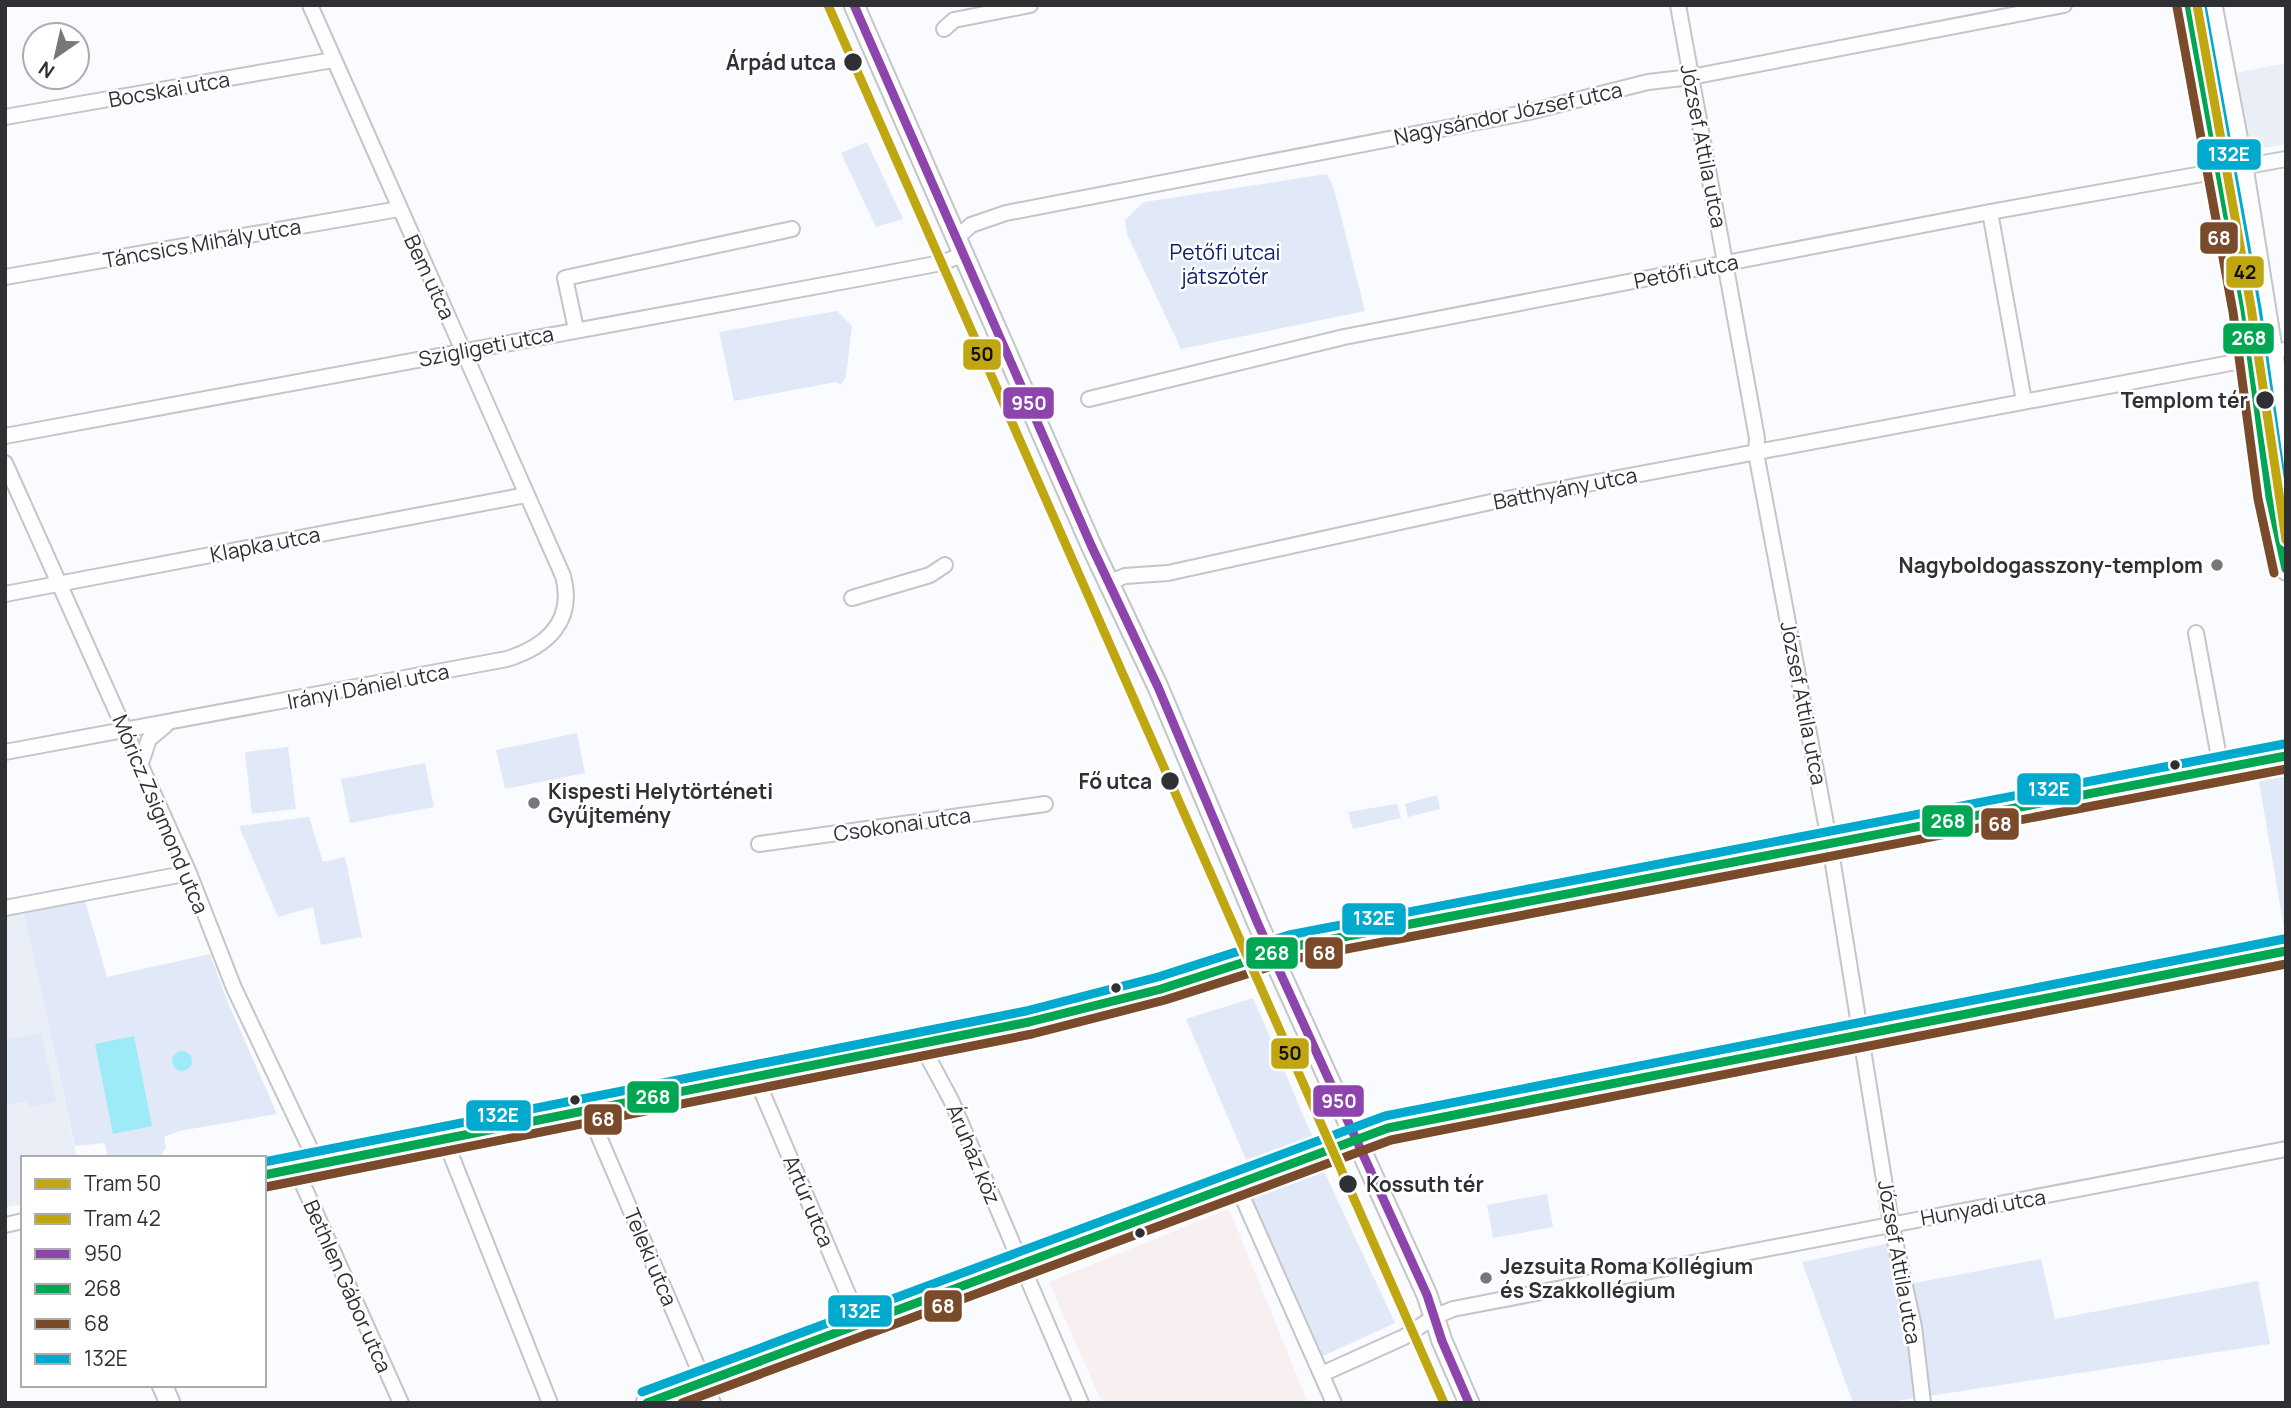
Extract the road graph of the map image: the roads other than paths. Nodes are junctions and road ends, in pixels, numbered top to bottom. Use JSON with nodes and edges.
{"nodes":[{"id":1,"x":310,"y":5,"type":"edge"},
{"id":2,"x":854,"y":5,"type":"edge"},
{"id":3,"x":1030,"y":5,"type":"edge"},
{"id":4,"x":1678,"y":5,"type":"edge"},
{"id":5,"x":2064,"y":5,"type":"edge"},
{"id":6,"x":2189,"y":5,"type":"edge"},
{"id":7,"x":2212,"y":5,"type":"edge"},
{"id":8,"x":944,"y":29,"type":"dead end"},
{"id":9,"x":333,"y":61,"type":"junction"},
{"id":10,"x":1691,"y":77,"type":"junction"},
{"id":11,"x":5,"y":117,"type":"edge"},
{"id":12,"x":2286,"y":159,"type":"edge"},
{"id":13,"x":2243,"y":167,"type":"junction"},
{"id":14,"x":2220,"y":171,"type":"junction"},
{"id":15,"x":399,"y":209,"type":"junction"},
{"id":16,"x":1990,"y":212,"type":"junction"},
{"id":17,"x":792,"y":229,"type":"dead end"},
{"id":18,"x":961,"y":246,"type":"junction"},
{"id":19,"x":1726,"y":263,"type":"junction"},
{"id":20,"x":5,"y":277,"type":"edge"},
{"id":21,"x":576,"y":329,"type":"junction"},
{"id":22,"x":464,"y":350,"type":"junction"},
{"id":23,"x":2252,"y":359,"type":"junction"},
{"id":24,"x":1089,"y":399,"type":"dead end"},
{"id":25,"x":2024,"y":401,"type":"junction"},
{"id":26,"x":5,"y":436,"type":"edge"},
{"id":27,"x":2286,"y":436,"type":"edge"},
{"id":28,"x":1756,"y":453,"type":"junction"},
{"id":29,"x":5,"y":463,"type":"edge"},
{"id":30,"x":526,"y":495,"type":"junction"},
{"id":31,"x":945,"y":565,"type":"dead end"},
{"id":32,"x":2286,"y":570,"type":"edge"},
{"id":33,"x":60,"y":583,"type":"junction"},
{"id":34,"x":1108,"y":583,"type":"junction"},
{"id":35,"x":5,"y":594,"type":"edge"},
{"id":36,"x":852,"y":598,"type":"dead end"},
{"id":37,"x":559,"y":627,"type":"joint"},
{"id":38,"x":2196,"y":633,"type":"dead end"},
{"id":39,"x":167,"y":724,"type":"junction"},
{"id":40,"x":126,"y":730,"type":"junction"},
{"id":41,"x":5,"y":752,"type":"edge"},
{"id":42,"x":2286,"y":756,"type":"edge"},
{"id":43,"x":141,"y":763,"type":"junction"},
{"id":44,"x":2221,"y":768,"type":"junction"},
{"id":45,"x":1045,"y":804,"type":"dead end"},
{"id":46,"x":759,"y":844,"type":"dead end"},
{"id":47,"x":1830,"y":845,"type":"junction"},
{"id":48,"x":188,"y":873,"type":"junction"},
{"id":49,"x":5,"y":908,"type":"edge"},
{"id":50,"x":2286,"y":951,"type":"edge"},
{"id":51,"x":1272,"y":954,"type":"junction"},
{"id":52,"x":1863,"y":1033,"type":"junction"},
{"id":53,"x":922,"y":1046,"type":"junction"},
{"id":54,"x":756,"y":1078,"type":"junction"},
{"id":55,"x":588,"y":1111,"type":"junction"},
{"id":56,"x":444,"y":1140,"type":"junction"},
{"id":57,"x":1357,"y":1140,"type":"junction"},
{"id":58,"x":2286,"y":1149,"type":"edge"},
{"id":59,"x":318,"y":1165,"type":"junction"},
{"id":60,"x":296,"y":1169,"type":"junction"},
{"id":61,"x":266,"y":1175,"type":"edge"},
{"id":62,"x":1237,"y":1185,"type":"junction"},
{"id":63,"x":1891,"y":1223,"type":"junction"},
{"id":64,"x":1022,"y":1265,"type":"junction"},
{"id":65,"x":1434,"y":1317,"type":"junction"},
{"id":66,"x":861,"y":1325,"type":"junction"},
{"id":67,"x":1322,"y":1374,"type":"junction"},
{"id":68,"x":704,"y":1381,"type":"junction"},
{"id":69,"x":163,"y":1387,"type":"edge"},
{"id":70,"x":170,"y":1403,"type":"edge"},
{"id":71,"x":401,"y":1403,"type":"edge"},
{"id":72,"x":550,"y":1403,"type":"edge"},
{"id":73,"x":646,"y":1403,"type":"edge"},
{"id":74,"x":713,"y":1403,"type":"edge"},
{"id":75,"x":1081,"y":1403,"type":"edge"},
{"id":76,"x":1334,"y":1403,"type":"edge"},
{"id":77,"x":1469,"y":1403,"type":"edge"},
{"id":78,"x":1923,"y":1403,"type":"edge"}],
"edges":[{"from":1,"to":9,"type":"street","name":"Bem utca"},
{"from":2,"to":18,"type":"main road"},
{"from":3,"to":8,"type":"street"},
{"from":4,"to":10,"type":"street","name":"József Attila utca"},
{"from":5,"to":10,"type":"street","name":"Nagysándor József utca"},
{"from":6,"to":14,"type":"main road"},
{"from":7,"to":13,"type":"main road"},
{"from":9,"to":11,"type":"street","name":"Bocskai utca"},
{"from":9,"to":15,"type":"street","name":"Bem utca"},
{"from":10,"to":18,"type":"street","name":"Nagysándor József utca"},
{"from":10,"to":19,"type":"street","name":"József Attila utca"},
{"from":12,"to":13,"type":"street","name":"Petőfi utca"},
{"from":13,"to":14,"type":"street","name":"Petőfi utca"},
{"from":13,"to":27,"type":"main road"},
{"from":14,"to":16,"type":"street","name":"Petőfi utca"},
{"from":14,"to":23,"type":"main road"},
{"from":15,"to":20,"type":"street","name":"Táncsics Mihály utca"},
{"from":15,"to":22,"type":"street","name":"Bem utca"},
{"from":16,"to":19,"type":"street","name":"Petőfi utca"},
{"from":16,"to":25,"type":"street"},
{"from":17,"to":21,"type":"street"},
{"from":18,"to":21,"type":"street","name":"Szigligeti utca"},
{"from":18,"to":34,"type":"main road"},
{"from":19,"to":24,"type":"street","name":"Petőfi utca"},
{"from":19,"to":28,"type":"street","name":"József Attila utca"},
{"from":21,"to":22,"type":"street","name":"Szigligeti utca"},
{"from":22,"to":26,"type":"street","name":"Szigligeti utca"},
{"from":22,"to":30,"type":"street","name":"Bem utca"},
{"from":23,"to":25,"type":"street","name":"Batthyány utca"},
{"from":23,"to":32,"type":"main road"},
{"from":25,"to":28,"type":"street","name":"Batthyány utca"},
{"from":28,"to":34,"type":"street","name":"Batthyány utca"},
{"from":28,"to":47,"type":"street","name":"József Attila utca"},
{"from":29,"to":33,"type":"street","name":"Móricz Zsigmond utca"},
{"from":30,"to":33,"type":"street","name":"Klapka utca"},
{"from":30,"to":37,"type":"street","name":"Bem utca"},
{"from":31,"to":36,"type":"street"},
{"from":33,"to":35,"type":"street","name":"Klapka utca"},
{"from":33,"to":40,"type":"street","name":"Móricz Zsigmond utca"},
{"from":34,"to":51,"type":"main road"},
{"from":37,"to":39,"type":"street","name":"Irányi Dániel utca"},
{"from":38,"to":44,"type":"street"},
{"from":39,"to":40,"type":"street","name":"Irányi Dániel utca"},
{"from":39,"to":43,"type":"street"},
{"from":40,"to":41,"type":"street","name":"Irányi Dániel utca"},
{"from":40,"to":43,"type":"street","name":"Móricz Zsigmond utca"},
{"from":42,"to":44,"type":"main road"},
{"from":43,"to":48,"type":"street","name":"Móricz Zsigmond utca"},
{"from":44,"to":47,"type":"main road"},
{"from":45,"to":46,"type":"street","name":"Csokonai utca"},
{"from":47,"to":51,"type":"main road"},
{"from":47,"to":52,"type":"street","name":"József Attila utca"},
{"from":48,"to":49,"type":"street"},
{"from":48,"to":59,"type":"street","name":"Móricz Zsigmond utca"},
{"from":50,"to":52,"type":"main road"},
{"from":51,"to":53,"type":"main road"},
{"from":51,"to":57,"type":"main road"},
{"from":52,"to":57,"type":"main road"},
{"from":52,"to":63,"type":"street","name":"József Attila utca"},
{"from":53,"to":54,"type":"main road"},
{"from":53,"to":64,"type":"street","name":"Áruház köz"},
{"from":54,"to":55,"type":"main road"},
{"from":54,"to":66,"type":"street","name":"Artúr utca"},
{"from":55,"to":56,"type":"main road"},
{"from":55,"to":68,"type":"street","name":"Teleki utca"},
{"from":56,"to":59,"type":"main road"},
{"from":56,"to":72,"type":"street"},
{"from":57,"to":62,"type":"main road"},
{"from":57,"to":65,"type":"main road"},
{"from":58,"to":63,"type":"street","name":"Hunyadi utca"},
{"from":59,"to":60,"type":"main road"},
{"from":60,"to":61,"type":"main road"},
{"from":60,"to":71,"type":"street","name":"Bethlen Gábor utca"},
{"from":62,"to":64,"type":"main road"},
{"from":62,"to":67,"type":"street"},
{"from":63,"to":65,"type":"street","name":"Hunyadi utca"},
{"from":63,"to":78,"type":"street","name":"József Attila utca"},
{"from":64,"to":66,"type":"main road"},
{"from":64,"to":75,"type":"street"},
{"from":65,"to":67,"type":"street"},
{"from":65,"to":77,"type":"main road"},
{"from":66,"to":68,"type":"main road"},
{"from":67,"to":76,"type":"street"},
{"from":68,"to":73,"type":"main road"},
{"from":68,"to":74,"type":"street","name":"Teleki utca"},
{"from":69,"to":70,"type":"main road"}]}
